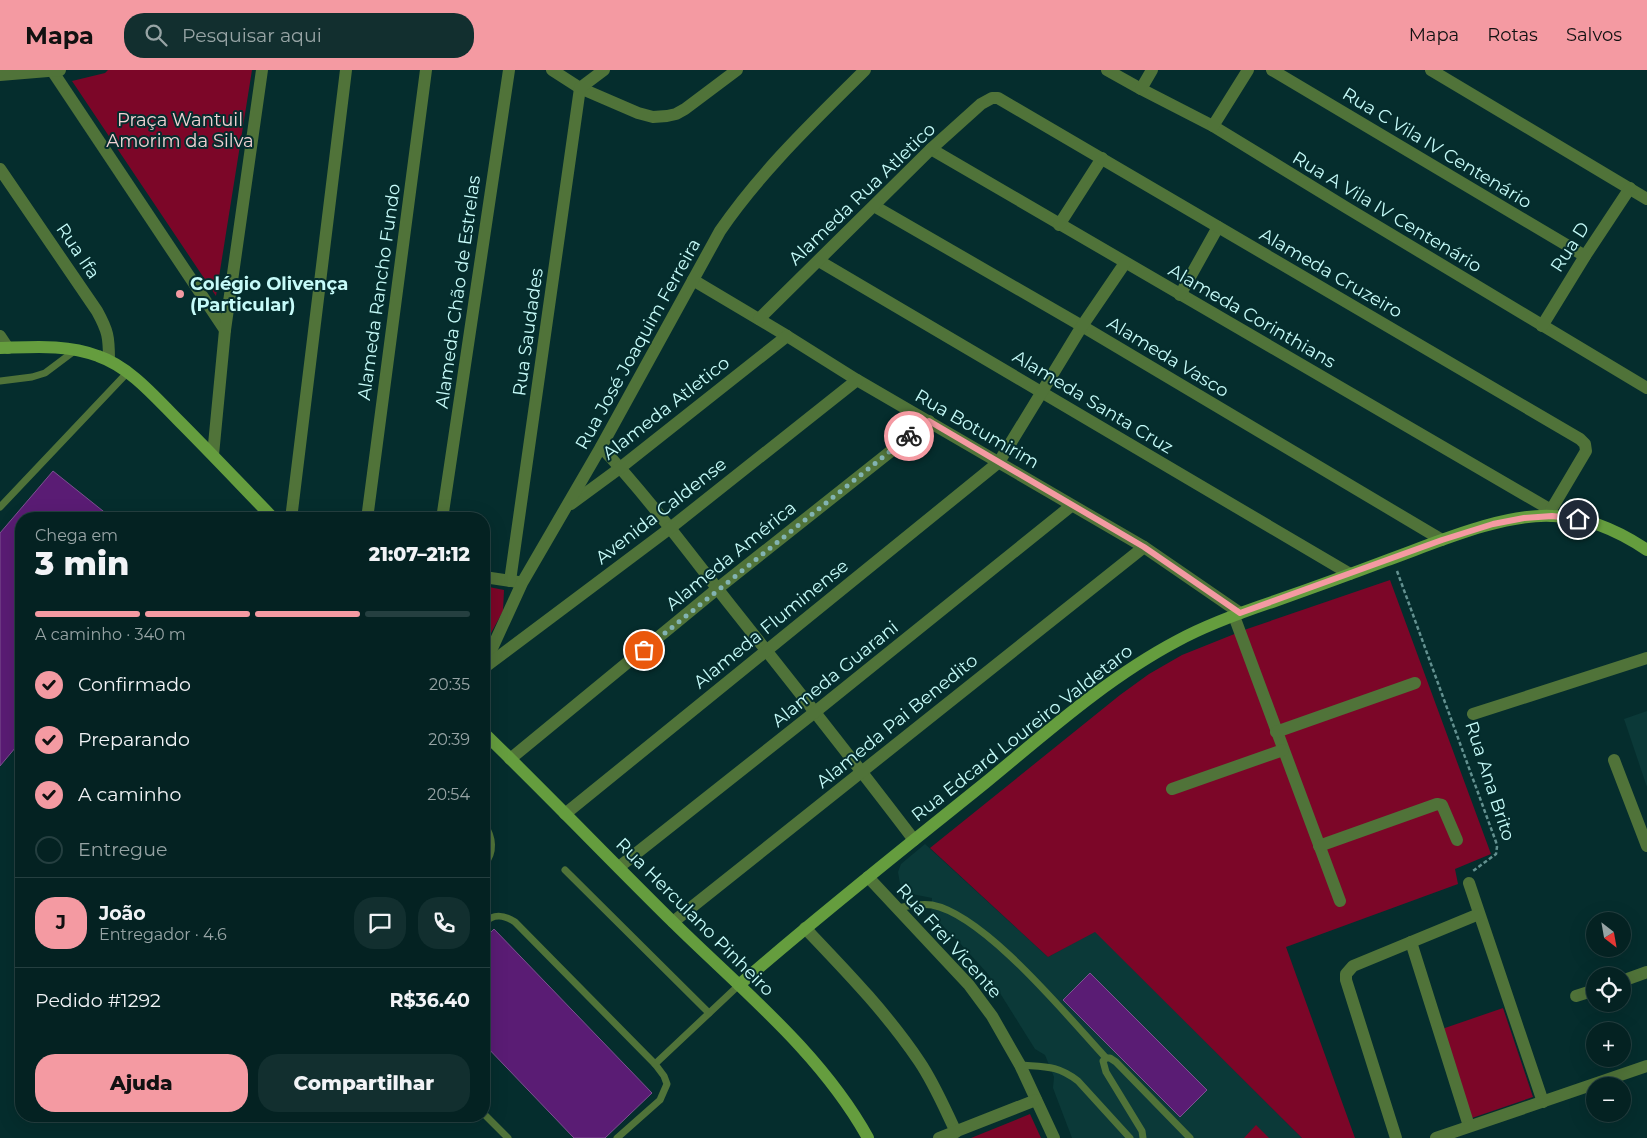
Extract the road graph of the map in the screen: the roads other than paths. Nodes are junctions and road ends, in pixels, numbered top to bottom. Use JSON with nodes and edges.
{"nodes":[{"id":1,"x":262,"y":70,"type":"edge"},
{"id":2,"x":346,"y":70,"type":"edge"},
{"id":3,"x":426,"y":70,"type":"edge"},
{"id":4,"x":509,"y":70,"type":"edge"},
{"id":5,"x":552,"y":70,"type":"edge"},
{"id":6,"x":604,"y":70,"type":"edge"},
{"id":7,"x":737,"y":70,"type":"edge"},
{"id":8,"x":865,"y":70,"type":"edge"},
{"id":9,"x":1107,"y":70,"type":"edge"},
{"id":10,"x":1152,"y":70,"type":"edge"},
{"id":11,"x":1248,"y":70,"type":"edge"},
{"id":12,"x":1272,"y":70,"type":"edge"},
{"id":13,"x":1431,"y":70,"type":"edge"},
{"id":14,"x":56,"y":71,"type":"edge"},
{"id":15,"x":13,"y":72,"type":"edge"},
{"id":16,"x":0,"y":76,"type":"edge"},
{"id":17,"x":580,"y":88,"type":"junction"},
{"id":18,"x":1141,"y":90,"type":"junction"},
{"id":19,"x":992,"y":98,"type":"joint"},
{"id":20,"x":1213,"y":126,"type":"junction"},
{"id":21,"x":932,"y":149,"type":"junction"},
{"id":22,"x":1102,"y":158,"type":"junction"},
{"id":23,"x":0,"y":168,"type":"edge"},
{"id":24,"x":1630,"y":188,"type":"junction"},
{"id":25,"x":1647,"y":199,"type":"edge"},
{"id":26,"x":874,"y":206,"type":"junction"},
{"id":27,"x":1059,"y":225,"type":"junction"},
{"id":28,"x":1218,"y":227,"type":"junction"},
{"id":29,"x":1585,"y":256,"type":"junction"},
{"id":30,"x":819,"y":261,"type":"junction"},
{"id":31,"x":1125,"y":263,"type":"junction"},
{"id":32,"x":693,"y":280,"type":"junction"},
{"id":33,"x":1180,"y":295,"type":"junction"},
{"id":34,"x":760,"y":320,"type":"junction"},
{"id":35,"x":1082,"y":326,"type":"junction"},
{"id":36,"x":1542,"y":326,"type":"junction"},
{"id":37,"x":225,"y":330,"type":"junction"},
{"id":38,"x":0,"y":336,"type":"edge"},
{"id":39,"x":787,"y":336,"type":"junction"},
{"id":40,"x":4,"y":348,"type":"edge"},
{"id":41,"x":77,"y":349,"type":"junction"},
{"id":42,"x":109,"y":360,"type":"junction"},
{"id":43,"x":127,"y":373,"type":"junction"},
{"id":44,"x":857,"y":380,"type":"junction"},
{"id":45,"x":0,"y":381,"type":"edge"},
{"id":46,"x":1647,"y":388,"type":"edge"},
{"id":47,"x":1042,"y":392,"type":"junction"},
{"id":48,"x":929,"y":421,"type":"junction"},
{"id":49,"x":601,"y":447,"type":"junction"},
{"id":50,"x":213,"y":455,"type":"junction"},
{"id":51,"x":999,"y":462,"type":"junction"},
{"id":52,"x":620,"y":468,"type":"junction"},
{"id":53,"x":1071,"y":506,"type":"junction"},
{"id":54,"x":0,"y":507,"type":"edge"},
{"id":55,"x":566,"y":507,"type":"junction"},
{"id":56,"x":267,"y":512,"type":"edge"},
{"id":57,"x":292,"y":512,"type":"edge"},
{"id":58,"x":368,"y":512,"type":"edge"},
{"id":59,"x":443,"y":512,"type":"edge"},
{"id":60,"x":1552,"y":513,"type":"junction"},
{"id":61,"x":669,"y":529,"type":"junction"},
{"id":62,"x":1442,"y":540,"type":"junction"},
{"id":63,"x":1144,"y":547,"type":"junction"},
{"id":64,"x":1647,"y":550,"type":"edge"},
{"id":65,"x":1350,"y":574,"type":"junction"},
{"id":66,"x":490,"y":578,"type":"edge"},
{"id":67,"x":516,"y":582,"type":"junction"},
{"id":68,"x":718,"y":589,"type":"junction"},
{"id":69,"x":1237,"y":614,"type":"junction"},
{"id":70,"x":490,"y":651,"type":"edge"},
{"id":71,"x":767,"y":651,"type":"junction"},
{"id":72,"x":1647,"y":658,"type":"edge"},
{"id":73,"x":490,"y":663,"type":"edge"},
{"id":74,"x":1415,"y":683,"type":"dead end"},
{"id":75,"x":815,"y":712,"type":"junction"},
{"id":76,"x":1473,"y":714,"type":"dead end"},
{"id":77,"x":1276,"y":732,"type":"junction"},
{"id":78,"x":490,"y":739,"type":"edge"},
{"id":79,"x":1283,"y":750,"type":"junction"},
{"id":80,"x":510,"y":759,"type":"junction"},
{"id":81,"x":1614,"y":760,"type":"dead end"},
{"id":82,"x":862,"y":771,"type":"junction"},
{"id":83,"x":1172,"y":789,"type":"dead end"},
{"id":84,"x":564,"y":814,"type":"junction"},
{"id":85,"x":490,"y":832,"type":"edge"},
{"id":86,"x":914,"y":840,"type":"junction"},
{"id":87,"x":1457,"y":840,"type":"dead end"},
{"id":88,"x":1319,"y":846,"type":"junction"},
{"id":89,"x":1647,"y":846,"type":"edge"},
{"id":90,"x":490,"y":854,"type":"edge"},
{"id":91,"x":619,"y":867,"type":"junction"},
{"id":92,"x":565,"y":870,"type":"dead end"},
{"id":93,"x":868,"y":877,"type":"junction"},
{"id":94,"x":1469,"y":883,"type":"road end"},
{"id":95,"x":1340,"y":902,"type":"dead end"},
{"id":96,"x":897,"y":908,"type":"junction"},
{"id":97,"x":1479,"y":914,"type":"junction"},
{"id":98,"x":490,"y":918,"type":"edge"},
{"id":99,"x":673,"y":922,"type":"junction"},
{"id":100,"x":805,"y":928,"type":"junction"},
{"id":101,"x":1411,"y":942,"type":"junction"},
{"id":102,"x":1647,"y":972,"type":"edge"},
{"id":103,"x":1631,"y":978,"type":"edge"},
{"id":104,"x":739,"y":985,"type":"junction"},
{"id":105,"x":1586,"y":993,"type":"edge"},
{"id":106,"x":1576,"y":996,"type":"dead end"},
{"id":107,"x":709,"y":1013,"type":"junction"},
{"id":108,"x":1106,"y":1058,"type":"junction"},
{"id":109,"x":655,"y":1064,"type":"junction"},
{"id":110,"x":1020,"y":1065,"type":"junction"},
{"id":111,"x":1647,"y":1066,"type":"edge"},
{"id":112,"x":1036,"y":1100,"type":"junction"},
{"id":113,"x":1543,"y":1102,"type":"junction"},
{"id":114,"x":490,"y":1120,"type":"edge"},
{"id":115,"x":1468,"y":1126,"type":"junction"},
{"id":116,"x":956,"y":1132,"type":"junction"},
{"id":117,"x":508,"y":1138,"type":"edge"},
{"id":118,"x":617,"y":1138,"type":"edge"},
{"id":119,"x":868,"y":1138,"type":"edge"},
{"id":120,"x":940,"y":1138,"type":"edge"},
{"id":121,"x":1054,"y":1138,"type":"edge"},
{"id":122,"x":1130,"y":1138,"type":"edge"},
{"id":123,"x":1143,"y":1138,"type":"edge"},
{"id":124,"x":1190,"y":1138,"type":"edge"},
{"id":125,"x":1396,"y":1138,"type":"edge"},
{"id":126,"x":1436,"y":1138,"type":"edge"}],
"edges":[{"from":1,"to":37,"type":"street"},
{"from":2,"to":57,"type":"street"},
{"from":3,"to":58,"type":"street","name":"Alameda Rancho Fundo"},
{"from":4,"to":59,"type":"street","name":"Alameda Chão de Estrelas"},
{"from":5,"to":17,"type":"street"},
{"from":6,"to":17,"type":"street"},
{"from":7,"to":17,"type":"street"},
{"from":8,"to":32,"type":"street","name":"Rua José Joaquim Ferreira"},
{"from":9,"to":18,"type":"street","name":"Rua A Vila IV Centenário"},
{"from":10,"to":18,"type":"street"},
{"from":11,"to":20,"type":"street"},
{"from":12,"to":29,"type":"street","name":"Rua C Vila IV Centenário"},
{"from":13,"to":24,"type":"street"},
{"from":14,"to":15,"type":"street"},
{"from":14,"to":37,"type":"street"},
{"from":15,"to":16,"type":"street"},
{"from":17,"to":67,"type":"street","name":"Rua Saudades"},
{"from":18,"to":20,"type":"street","name":"Rua A Vila IV Centenário"},
{"from":19,"to":21,"type":"street","name":"Alameda Rua Atletico"},
{"from":19,"to":22,"type":"street","name":"Alameda Cruzeiro"},
{"from":20,"to":36,"type":"street","name":"Rua A Vila IV Centenário"},
{"from":21,"to":26,"type":"street","name":"Alameda Rua Atletico"},
{"from":21,"to":27,"type":"street","name":"Alameda Corinthians"},
{"from":22,"to":27,"type":"street"},
{"from":22,"to":28,"type":"street","name":"Alameda Cruzeiro"},
{"from":23,"to":42,"type":"street","name":"Rua Ifa"},
{"from":24,"to":25,"type":"street"},
{"from":24,"to":29,"type":"street","name":"Rua D"},
{"from":26,"to":30,"type":"street","name":"Alameda Rua Atletico"},
{"from":26,"to":35,"type":"street","name":"Alameda Vasco"},
{"from":27,"to":31,"type":"street","name":"Alameda Corinthians"},
{"from":28,"to":33,"type":"street"},
{"from":28,"to":60,"type":"street","name":"Alameda Cruzeiro"},
{"from":29,"to":36,"type":"street","name":"Rua D"},
{"from":30,"to":34,"type":"street","name":"Alameda Rua Atletico"},
{"from":30,"to":47,"type":"street","name":"Alameda Santa Cruz"},
{"from":31,"to":33,"type":"street","name":"Alameda Corinthians"},
{"from":31,"to":35,"type":"street","name":"Alameda Fluminense"},
{"from":32,"to":34,"type":"street","name":"Rua Botumirim"},
{"from":32,"to":49,"type":"street","name":"Rua José Joaquim Ferreira"},
{"from":33,"to":60,"type":"street","name":"Alameda Corinthians"},
{"from":34,"to":39,"type":"street","name":"Rua Botumirim"},
{"from":35,"to":47,"type":"street","name":"Alameda Fluminense"},
{"from":35,"to":62,"type":"street","name":"Alameda Vasco"},
{"from":36,"to":46,"type":"street","name":"Rua A Vila IV Centenário"},
{"from":37,"to":50,"type":"street"},
{"from":38,"to":40,"type":"street"},
{"from":39,"to":44,"type":"street","name":"Rua Botumirim"},
{"from":39,"to":52,"type":"street","name":"Alameda Atletico"},
{"from":40,"to":41,"type":"street"},
{"from":41,"to":42,"type":"street"},
{"from":41,"to":45,"type":"lane"},
{"from":42,"to":43,"type":"street"},
{"from":43,"to":50,"type":"street"},
{"from":43,"to":54,"type":"lane"},
{"from":44,"to":48,"type":"street","name":"Rua Botumirim"},
{"from":44,"to":61,"type":"street","name":"Avenida Caldense"},
{"from":47,"to":51,"type":"street","name":"Alameda Fluminense"},
{"from":47,"to":65,"type":"street","name":"Alameda Santa Cruz"},
{"from":48,"to":51,"type":"street","name":"Rua Botumirim"},
{"from":48,"to":68,"type":"street","name":"Alameda América"},
{"from":49,"to":52,"type":"street"},
{"from":49,"to":55,"type":"street","name":"Rua José Joaquim Ferreira"},
{"from":50,"to":56,"type":"street"},
{"from":51,"to":53,"type":"street","name":"Rua Botumirim"},
{"from":51,"to":71,"type":"street","name":"Alameda Fluminense"},
{"from":52,"to":55,"type":"street","name":"Alameda Atletico"},
{"from":52,"to":61,"type":"street"},
{"from":53,"to":63,"type":"street","name":"Rua Botumirim"},
{"from":53,"to":75,"type":"street","name":"Alameda Guarani"},
{"from":55,"to":67,"type":"street","name":"Rua José Joaquim Ferreira"},
{"from":60,"to":62,"type":"street","name":"Rua Edcard Loureiro Valdetaro"},
{"from":60,"to":64,"type":"street","name":"Rua Edcard Loureiro Valdetaro"},
{"from":61,"to":68,"type":"street"},
{"from":61,"to":73,"type":"street","name":"Avenida Caldense"},
{"from":62,"to":65,"type":"street","name":"Rua Edcard Loureiro Valdetaro"},
{"from":63,"to":69,"type":"street","name":"Rua Botumirim"},
{"from":63,"to":82,"type":"street","name":"Alameda Pai Benedito"},
{"from":65,"to":69,"type":"street","name":"Rua Edcard Loureiro Valdetaro"},
{"from":66,"to":67,"type":"street"},
{"from":67,"to":70,"type":"street","name":"Rua José Joaquim Ferreira"},
{"from":68,"to":71,"type":"street"},
{"from":68,"to":80,"type":"street","name":"Alameda América"},
{"from":69,"to":77,"type":"street"},
{"from":69,"to":86,"type":"street","name":"Rua Edcard Loureiro Valdetaro"},
{"from":71,"to":75,"type":"street"},
{"from":71,"to":84,"type":"street","name":"Alameda Fluminense"},
{"from":72,"to":76,"type":"street"},
{"from":74,"to":77,"type":"street"},
{"from":75,"to":82,"type":"street"},
{"from":75,"to":91,"type":"street","name":"Alameda Guarani"},
{"from":77,"to":79,"type":"street"},
{"from":78,"to":80,"type":"street","name":"Rua Herculano Pinheiro"},
{"from":79,"to":83,"type":"street"},
{"from":79,"to":88,"type":"street"},
{"from":80,"to":84,"type":"street","name":"Rua Herculano Pinheiro"},
{"from":81,"to":89,"type":"street"},
{"from":82,"to":86,"type":"street"},
{"from":82,"to":99,"type":"street","name":"Alameda Pai Benedito"},
{"from":84,"to":91,"type":"street","name":"Rua Herculano Pinheiro"},
{"from":85,"to":90,"type":"lane"},
{"from":86,"to":93,"type":"street","name":"Rua Edcard Loureiro Valdetaro"},
{"from":87,"to":88,"type":"street"},
{"from":88,"to":95,"type":"street"},
{"from":91,"to":99,"type":"street","name":"Rua Herculano Pinheiro"},
{"from":92,"to":107,"type":"lane"},
{"from":93,"to":96,"type":"street","name":"Rua Frei Vicente"},
{"from":93,"to":100,"type":"street","name":"Rua Edcard Loureiro Valdetaro"},
{"from":94,"to":97,"type":"street"},
{"from":96,"to":108,"type":"lane"},
{"from":96,"to":110,"type":"street","name":"Rua Frei Vicente"},
{"from":97,"to":101,"type":"street"},
{"from":97,"to":113,"type":"street"},
{"from":98,"to":109,"type":"lane"},
{"from":99,"to":104,"type":"street","name":"Rua Herculano Pinheiro"},
{"from":100,"to":104,"type":"street","name":"Rua Edcard Loureiro Valdetaro"},
{"from":100,"to":116,"type":"street"},
{"from":101,"to":115,"type":"street"},
{"from":101,"to":125,"type":"street"},
{"from":102,"to":103,"type":"street"},
{"from":104,"to":107,"type":"lane"},
{"from":104,"to":119,"type":"street","name":"Rua Herculano Pinheiro"},
{"from":105,"to":106,"type":"street"},
{"from":107,"to":109,"type":"lane"},
{"from":108,"to":123,"type":"lane"},
{"from":108,"to":124,"type":"lane"},
{"from":109,"to":118,"type":"lane"},
{"from":110,"to":112,"type":"street","name":"Rua Frei Vicente"},
{"from":110,"to":122,"type":"lane"},
{"from":111,"to":113,"type":"street"},
{"from":112,"to":116,"type":"street"},
{"from":112,"to":121,"type":"street","name":"Rua Frei Vicente"},
{"from":113,"to":115,"type":"street"},
{"from":114,"to":117,"type":"lane"},
{"from":115,"to":126,"type":"street"},
{"from":116,"to":120,"type":"street"}]}
